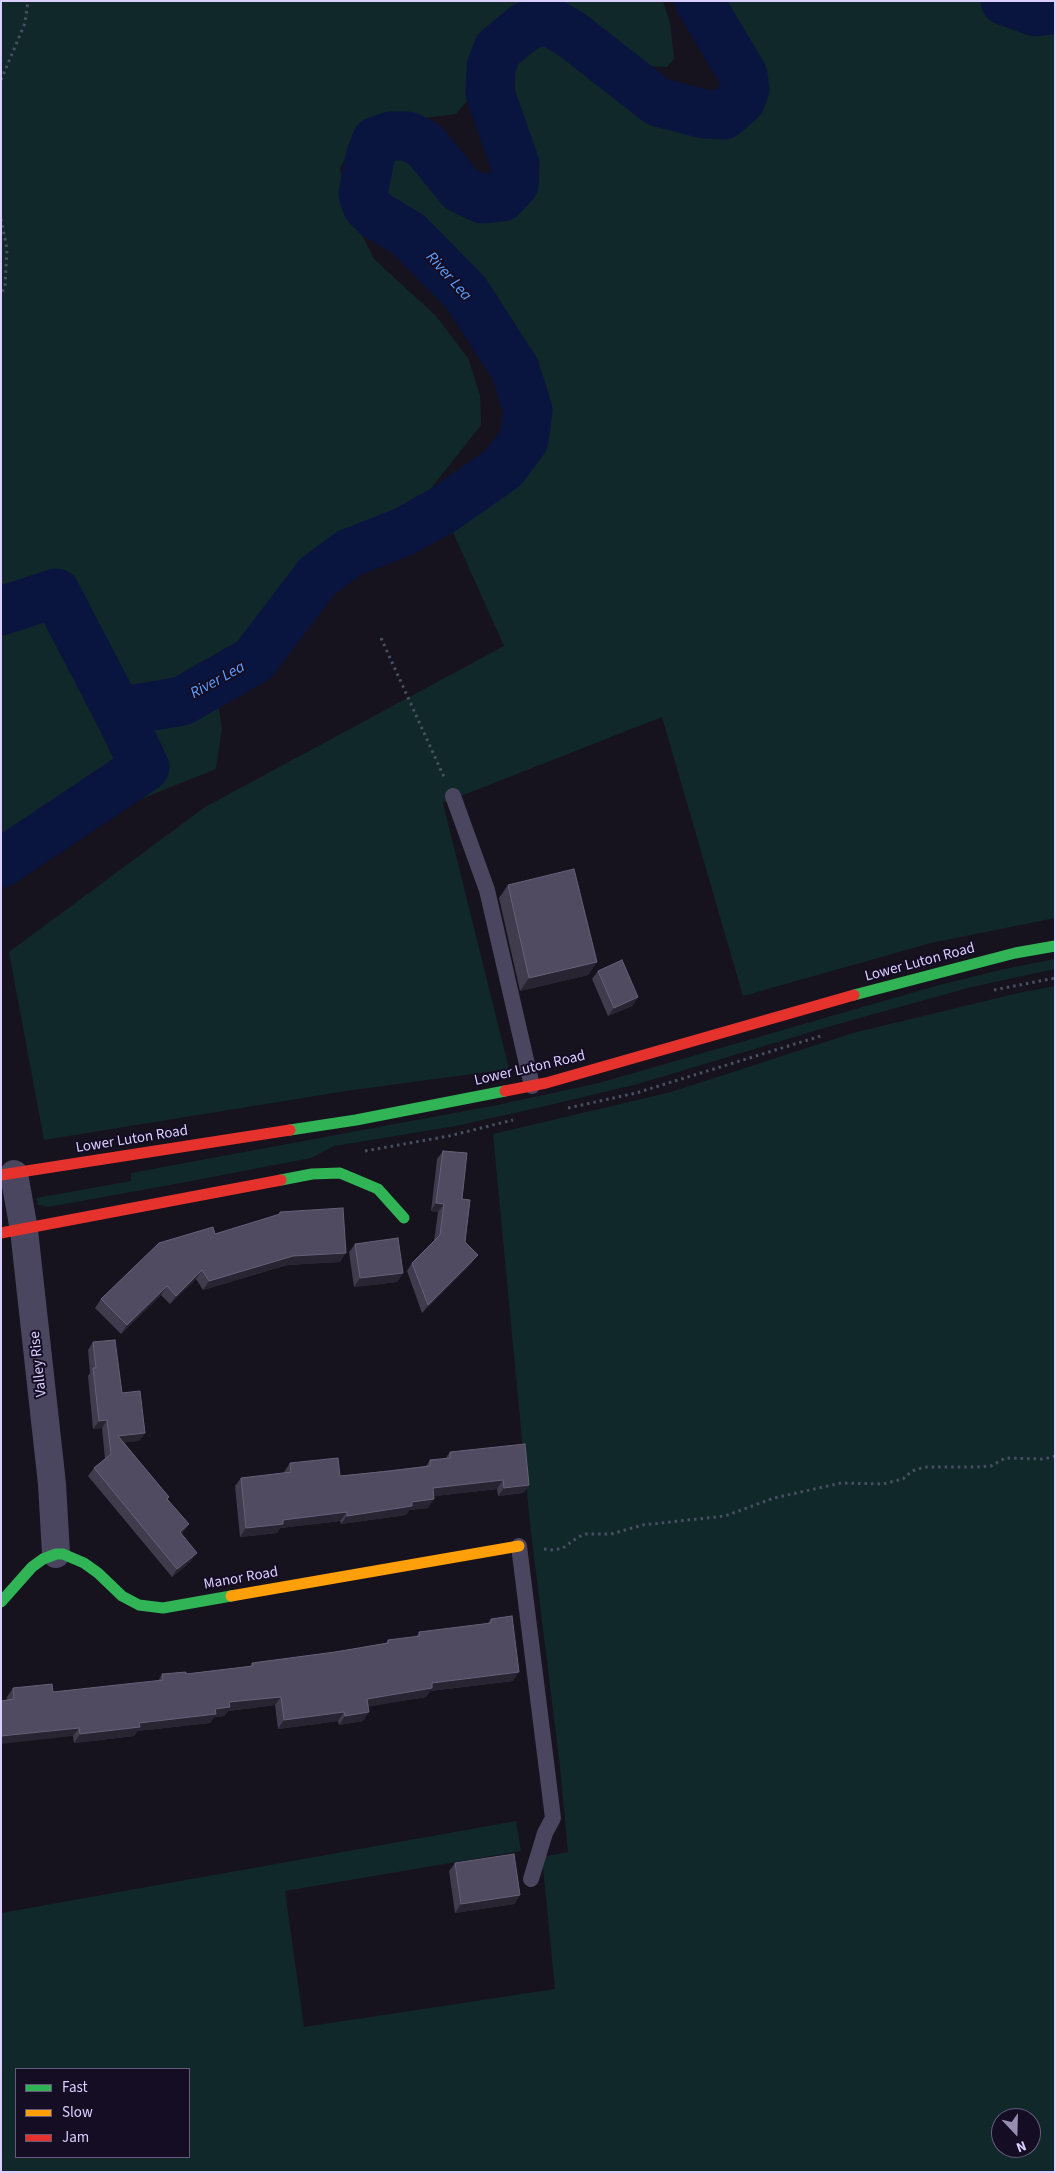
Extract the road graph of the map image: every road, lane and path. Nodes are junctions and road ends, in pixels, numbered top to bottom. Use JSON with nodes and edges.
{"nodes":[{"id":1,"x":28,"y":1,"type":"edge"},
{"id":2,"x":1,"y":80,"type":"edge"},
{"id":3,"x":1,"y":219,"type":"edge"},
{"id":4,"x":1,"y":240,"type":"edge"},
{"id":5,"x":7,"y":249,"type":"junction"},
{"id":6,"x":1,"y":294,"type":"edge"},
{"id":7,"x":381,"y":638,"type":"dead end"},
{"id":8,"x":453,"y":796,"type":"joint"},
{"id":9,"x":1055,"y":946,"type":"edge"},
{"id":10,"x":532,"y":1086,"type":"junction"},
{"id":11,"x":8,"y":1175,"type":"edge"},
{"id":12,"x":404,"y":1218,"type":"dead end"},
{"id":13,"x":13,"y":1231,"type":"edge"},
{"id":14,"x":1055,"y":1456,"type":"edge"},
{"id":15,"x":519,"y":1546,"type":"junction"},
{"id":16,"x":56,"y":1554,"type":"junction"},
{"id":17,"x":1,"y":1602,"type":"edge"},
{"id":18,"x":531,"y":1879,"type":"dead end"}],
"edges":[{"from":1,"to":2,"type":"path"},
{"from":3,"to":5,"type":"path"},
{"from":4,"to":5,"type":"path"},
{"from":5,"to":6,"type":"path"},
{"from":7,"to":8,"type":"path"},
{"from":8,"to":10,"type":"lane"},
{"from":9,"to":10,"type":"main road","name":"Lower Luton Road"},
{"from":10,"to":11,"type":"main road","name":"Lower Luton Road"},
{"from":11,"to":13,"type":"street","name":"Valley Rise"},
{"from":12,"to":13,"type":"main road"},
{"from":13,"to":16,"type":"street","name":"Valley Rise"},
{"from":14,"to":15,"type":"path"},
{"from":15,"to":16,"type":"main road","name":"Manor Road"},
{"from":15,"to":18,"type":"lane"},
{"from":16,"to":17,"type":"main road"}]}
